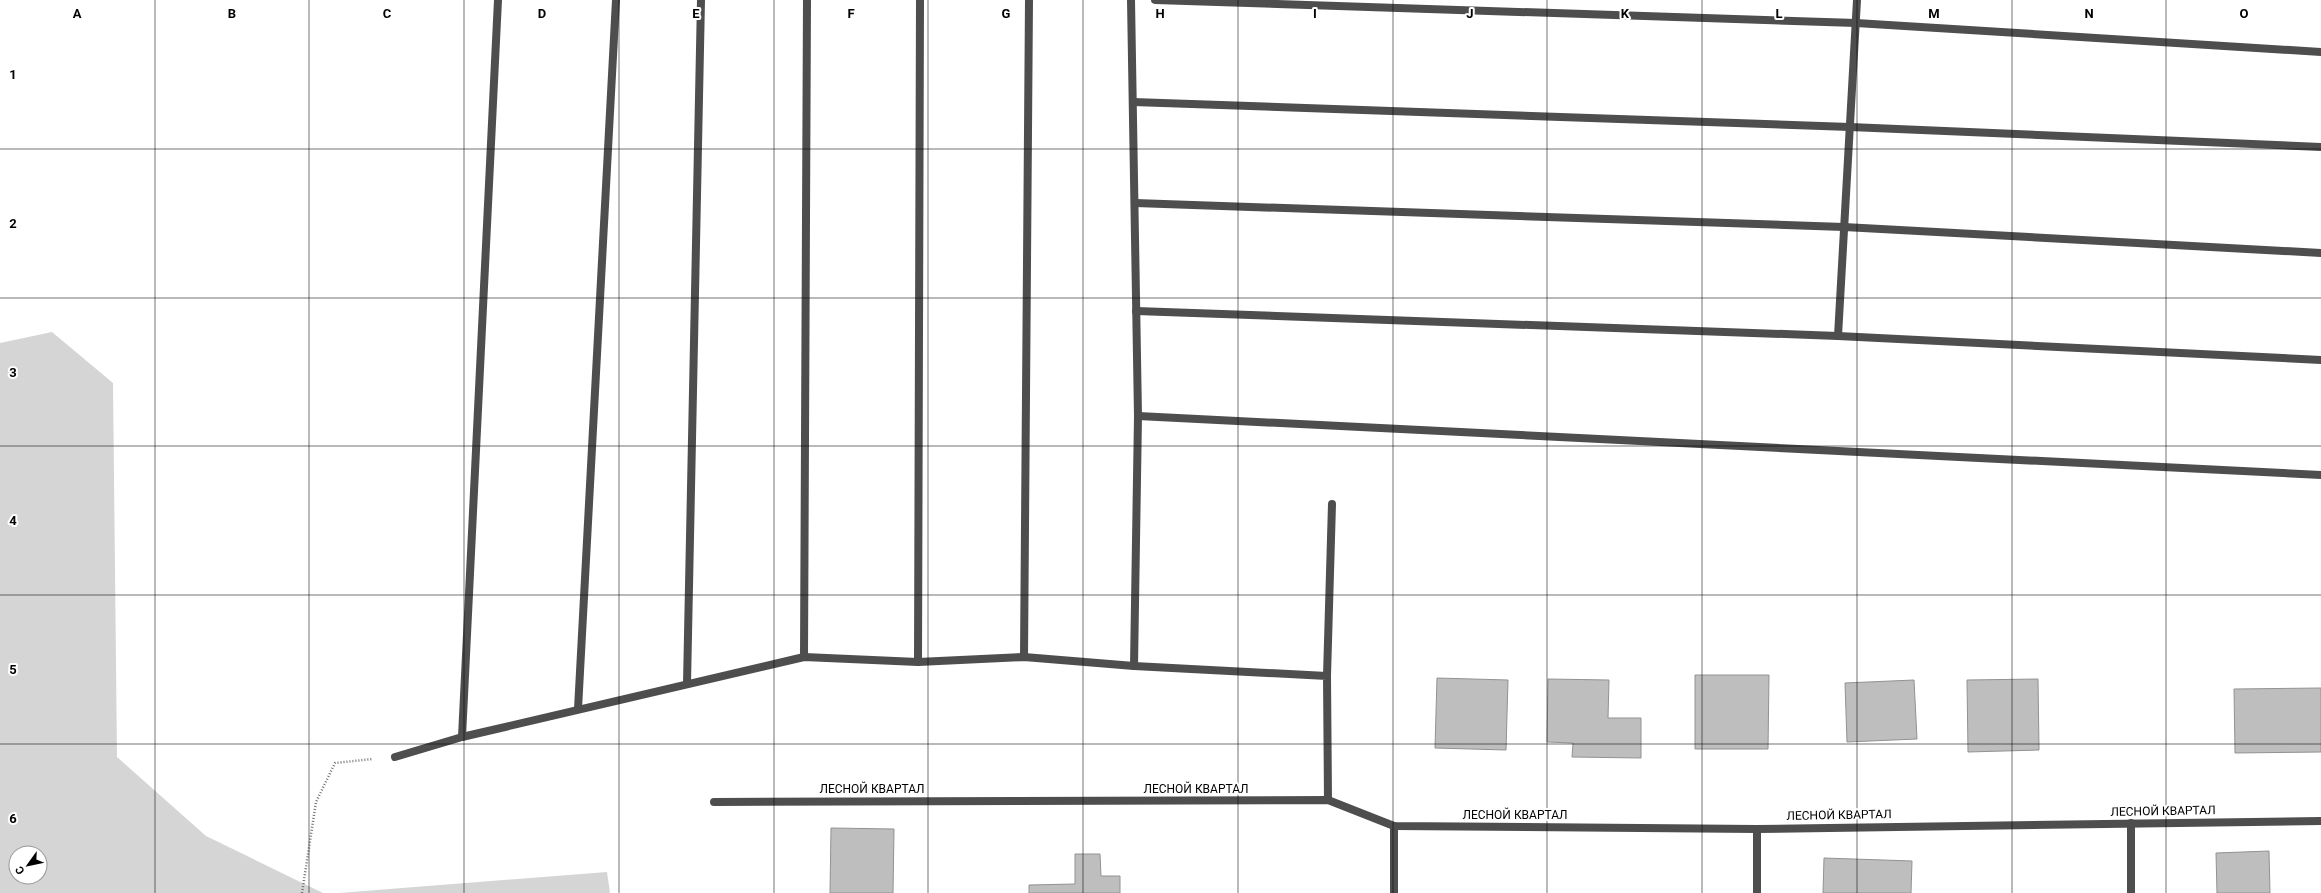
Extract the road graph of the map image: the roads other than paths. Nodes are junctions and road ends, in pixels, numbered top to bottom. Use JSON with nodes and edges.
{"nodes":[{"id":1,"x":498,"y":0,"type":"edge"},
{"id":2,"x":616,"y":0,"type":"edge"},
{"id":3,"x":701,"y":0,"type":"edge"},
{"id":4,"x":807,"y":0,"type":"edge"},
{"id":5,"x":920,"y":0,"type":"edge"},
{"id":6,"x":1029,"y":0,"type":"edge"},
{"id":7,"x":1132,"y":0,"type":"edge"},
{"id":8,"x":1155,"y":0,"type":"edge"},
{"id":9,"x":1857,"y":0,"type":"edge"},
{"id":10,"x":1856,"y":23,"type":"junction"},
{"id":11,"x":2321,"y":52,"type":"edge"},
{"id":12,"x":1133,"y":102,"type":"junction"},
{"id":13,"x":1850,"y":127,"type":"junction"},
{"id":14,"x":2321,"y":147,"type":"edge"},
{"id":15,"x":1134,"y":203,"type":"junction"},
{"id":16,"x":1844,"y":227,"type":"junction"},
{"id":17,"x":2321,"y":253,"type":"edge"},
{"id":18,"x":1136,"y":311,"type":"junction"},
{"id":19,"x":1838,"y":336,"type":"junction"},
{"id":20,"x":2321,"y":360,"type":"edge"},
{"id":21,"x":1138,"y":416,"type":"junction"},
{"id":22,"x":2321,"y":475,"type":"edge"},
{"id":23,"x":1332,"y":504,"type":"dead end"},
{"id":24,"x":804,"y":657,"type":"junction"},
{"id":25,"x":1024,"y":657,"type":"junction"},
{"id":26,"x":918,"y":662,"type":"junction"},
{"id":27,"x":1134,"y":666,"type":"junction"},
{"id":28,"x":1327,"y":676,"type":"junction"},
{"id":29,"x":687,"y":684,"type":"junction"},
{"id":30,"x":578,"y":709,"type":"junction"},
{"id":31,"x":462,"y":736,"type":"junction"},
{"id":32,"x":395,"y":757,"type":"road end"},
{"id":33,"x":1328,"y":800,"type":"junction"},
{"id":34,"x":714,"y":802,"type":"dead end"},
{"id":35,"x":2321,"y":821,"type":"edge"},
{"id":36,"x":2131,"y":823,"type":"junction"},
{"id":37,"x":1394,"y":826,"type":"junction"},
{"id":38,"x":1757,"y":829,"type":"junction"},
{"id":39,"x":1394,"y":893,"type":"edge"},
{"id":40,"x":1757,"y":893,"type":"edge"},
{"id":41,"x":2131,"y":893,"type":"edge"}],
"edges":[{"from":1,"to":31,"type":"street"},
{"from":2,"to":30,"type":"street"},
{"from":3,"to":29,"type":"street"},
{"from":4,"to":24,"type":"street"},
{"from":5,"to":26,"type":"street"},
{"from":6,"to":25,"type":"street"},
{"from":7,"to":12,"type":"street"},
{"from":8,"to":10,"type":"street"},
{"from":9,"to":10,"type":"street"},
{"from":10,"to":11,"type":"street"},
{"from":10,"to":13,"type":"street"},
{"from":12,"to":13,"type":"street"},
{"from":12,"to":15,"type":"street"},
{"from":13,"to":14,"type":"street"},
{"from":13,"to":16,"type":"street"},
{"from":15,"to":16,"type":"street"},
{"from":15,"to":18,"type":"street"},
{"from":16,"to":17,"type":"street"},
{"from":16,"to":19,"type":"street"},
{"from":18,"to":19,"type":"street"},
{"from":18,"to":21,"type":"street"},
{"from":19,"to":20,"type":"street"},
{"from":21,"to":22,"type":"street"},
{"from":21,"to":27,"type":"street"},
{"from":23,"to":28,"type":"street"},
{"from":24,"to":26,"type":"street"},
{"from":24,"to":29,"type":"street"},
{"from":25,"to":26,"type":"street"},
{"from":25,"to":27,"type":"street"},
{"from":27,"to":28,"type":"street"},
{"from":28,"to":33,"type":"street"},
{"from":29,"to":30,"type":"street"},
{"from":30,"to":31,"type":"street"},
{"from":31,"to":32,"type":"street"},
{"from":33,"to":34,"type":"street","name":"ЛЕСНОЙ КВАРТАЛ"},
{"from":33,"to":37,"type":"street","name":"ЛЕСНОЙ КВАРТАЛ"},
{"from":35,"to":36,"type":"street","name":"ЛЕСНОЙ КВАРТАЛ"},
{"from":36,"to":38,"type":"street","name":"ЛЕСНОЙ КВАРТАЛ"},
{"from":36,"to":41,"type":"street"},
{"from":37,"to":38,"type":"street","name":"ЛЕСНОЙ КВАРТАЛ"},
{"from":37,"to":39,"type":"street"},
{"from":38,"to":40,"type":"street"}]}
